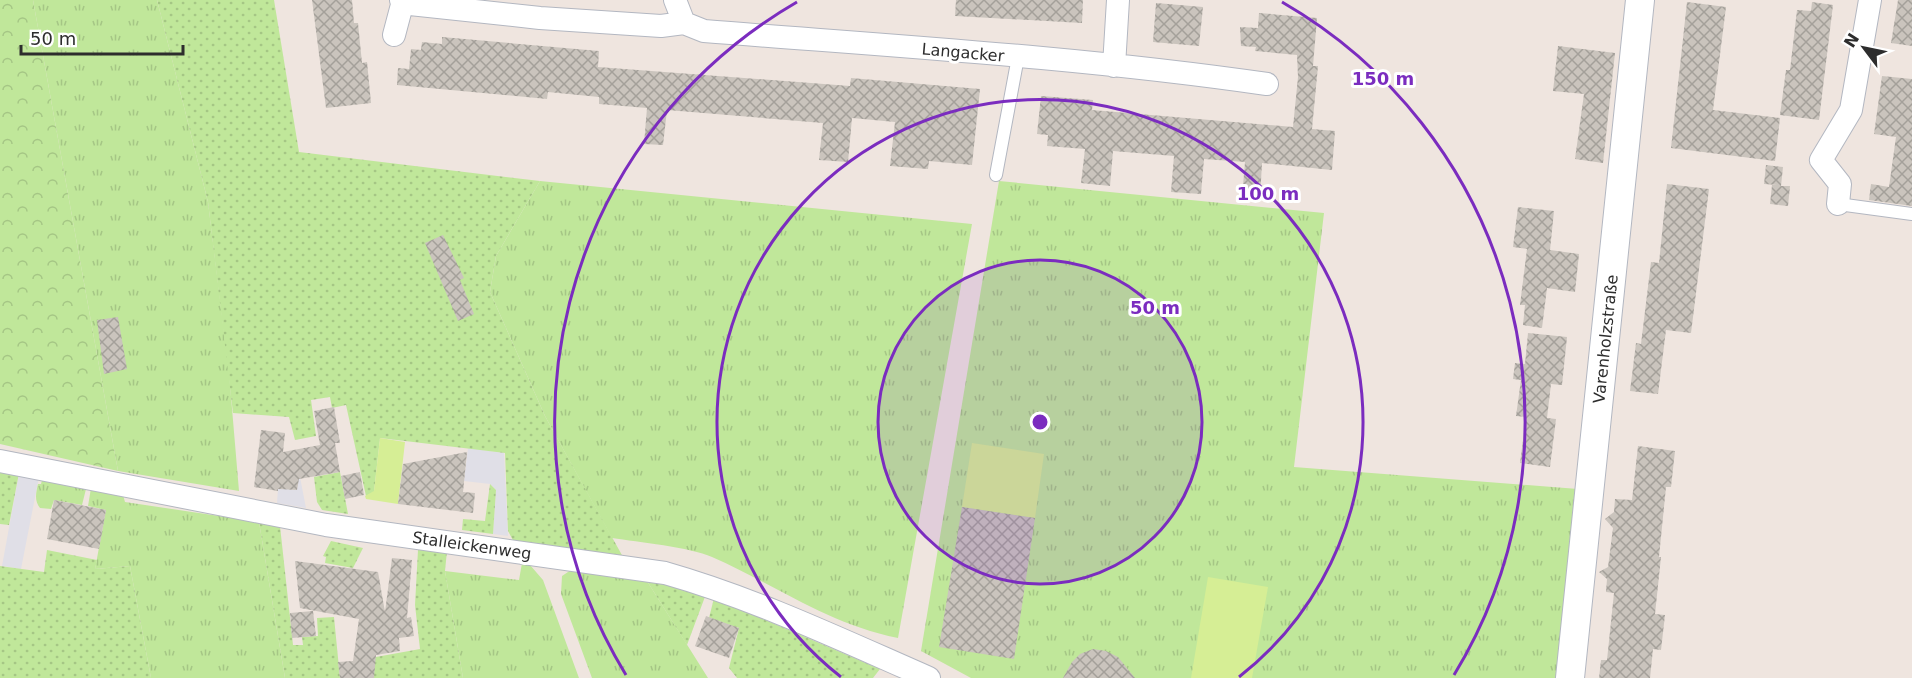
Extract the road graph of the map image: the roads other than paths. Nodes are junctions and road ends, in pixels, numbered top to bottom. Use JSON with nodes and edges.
{"nodes":[{"id":1,"x":402,"y":0,"type":"edge"},
{"id":2,"x":675,"y":0,"type":"edge"},
{"id":3,"x":1118,"y":0,"type":"edge"},
{"id":4,"x":1640,"y":0,"type":"edge"},
{"id":5,"x":1870,"y":0,"type":"edge"},
{"id":6,"x":684,"y":23,"type":"junction"},
{"id":7,"x":393,"y":35,"type":"dead end"},
{"id":8,"x":1018,"y":57,"type":"junction"},
{"id":9,"x":1114,"y":66,"type":"junction"},
{"id":10,"x":1267,"y":84,"type":"dead end"},
{"id":11,"x":996,"y":175,"type":"dead end"},
{"id":12,"x":1838,"y":204,"type":"joint"},
{"id":13,"x":1912,"y":214,"type":"edge"},
{"id":14,"x":0,"y":461,"type":"edge"},
{"id":15,"x":929,"y":678,"type":"edge"},
{"id":16,"x":1570,"y":678,"type":"edge"}],
"edges":[{"from":1,"to":6,"type":"street"},
{"from":1,"to":7,"type":"street"},
{"from":2,"to":6,"type":"street"},
{"from":3,"to":9,"type":"street"},
{"from":4,"to":16,"type":"street","name":"Varenholzstraße"},
{"from":5,"to":12,"type":"street"},
{"from":6,"to":8,"type":"street","name":"Langacker"},
{"from":8,"to":9,"type":"street","name":"Langacker"},
{"from":8,"to":11,"type":"lane"},
{"from":9,"to":10,"type":"street","name":"Langacker"},
{"from":12,"to":13,"type":"lane"},
{"from":14,"to":15,"type":"street","name":"Stalleickenweg"}]}
